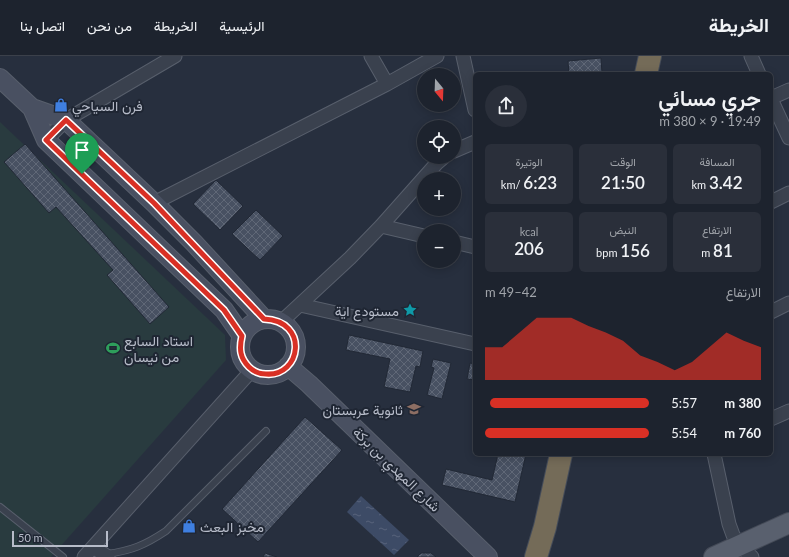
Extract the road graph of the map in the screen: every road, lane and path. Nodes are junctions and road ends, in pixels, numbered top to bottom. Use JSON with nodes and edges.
{"nodes":[{"id":1,"x":175,"y":56,"type":"edge"},
{"id":2,"x":371,"y":56,"type":"edge"},
{"id":3,"x":437,"y":56,"type":"edge"},
{"id":4,"x":463,"y":56,"type":"edge"},
{"id":5,"x":650,"y":56,"type":"edge"},
{"id":6,"x":751,"y":56,"type":"edge"},
{"id":7,"x":646,"y":72,"type":"edge"},
{"id":8,"x":758,"y":72,"type":"edge"},
{"id":9,"x":0,"y":78,"type":"edge"},
{"id":10,"x":387,"y":84,"type":"junction"},
{"id":11,"x":789,"y":90,"type":"edge"},
{"id":12,"x":773,"y":98,"type":"edge"},
{"id":13,"x":473,"y":101,"type":"edge"},
{"id":14,"x":773,"y":103,"type":"edge"},
{"id":15,"x":32,"y":108,"type":"junction"},
{"id":16,"x":66,"y":120,"type":"junction"},
{"id":17,"x":789,"y":138,"type":"edge"},
{"id":18,"x":46,"y":140,"type":"junction"},
{"id":19,"x":473,"y":143,"type":"edge"},
{"id":20,"x":461,"y":148,"type":"edge"},
{"id":21,"x":436,"y":164,"type":"edge"},
{"id":22,"x":789,"y":193,"type":"edge"},
{"id":23,"x":773,"y":201,"type":"edge"},
{"id":24,"x":154,"y":203,"type":"junction"},
{"id":25,"x":380,"y":226,"type":"junction"},
{"id":26,"x":417,"y":234,"type":"edge"},
{"id":27,"x":461,"y":244,"type":"edge"},
{"id":28,"x":473,"y":247,"type":"edge"},
{"id":29,"x":789,"y":303,"type":"edge"},
{"id":30,"x":300,"y":305,"type":"junction"},
{"id":31,"x":773,"y":311,"type":"edge"},
{"id":32,"x":272,"y":321,"type":"junction"},
{"id":33,"x":242,"y":336,"type":"junction"},
{"id":34,"x":473,"y":344,"type":"edge"},
{"id":35,"x":288,"y":366,"type":"junction"},
{"id":36,"x":252,"y":370,"type":"junction"},
{"id":37,"x":789,"y":411,"type":"edge"},
{"id":38,"x":773,"y":418,"type":"edge"},
{"id":39,"x":266,"y":431,"type":"dead end"},
{"id":40,"x":561,"y":456,"type":"edge"},
{"id":41,"x":714,"y":456,"type":"edge"},
{"id":42,"x":0,"y":507,"type":"edge"},
{"id":43,"x":789,"y":523,"type":"edge"},
{"id":44,"x":545,"y":527,"type":"junction"},
{"id":45,"x":746,"y":551,"type":"edge"},
{"id":46,"x":102,"y":553,"type":"edge"},
{"id":47,"x":63,"y":557,"type":"edge"},
{"id":48,"x":84,"y":557,"type":"edge"},
{"id":49,"x":488,"y":557,"type":"edge"},
{"id":50,"x":536,"y":557,"type":"edge"},
{"id":51,"x":548,"y":557,"type":"edge"},
{"id":52,"x":714,"y":557,"type":"edge"}],
"edges":[{"from":1,"to":16,"type":"street"},
{"from":2,"to":10,"type":"street"},
{"from":3,"to":10,"type":"street"},
{"from":4,"to":13,"type":"street"},
{"from":5,"to":7,"type":"highway"},
{"from":6,"to":8,"type":"street"},
{"from":9,"to":15,"type":"street"},
{"from":10,"to":24,"type":"street"},
{"from":11,"to":12,"type":"street"},
{"from":14,"to":17,"type":"street"},
{"from":15,"to":16,"type":"street"},
{"from":15,"to":18,"type":"street"},
{"from":16,"to":18,"type":"street"},
{"from":16,"to":24,"type":"street"},
{"from":18,"to":33,"type":"street"},
{"from":19,"to":20,"type":"street"},
{"from":21,"to":25,"type":"street"},
{"from":22,"to":23,"type":"street"},
{"from":24,"to":32,"type":"street"},
{"from":25,"to":26,"type":"street"},
{"from":25,"to":30,"type":"street"},
{"from":27,"to":28,"type":"street"},
{"from":29,"to":31,"type":"street"},
{"from":30,"to":32,"type":"street"},
{"from":30,"to":34,"type":"street"},
{"from":32,"to":33,"type":"street"},
{"from":32,"to":35,"type":"street"},
{"from":33,"to":36,"type":"street"},
{"from":35,"to":36,"type":"street"},
{"from":35,"to":49,"type":"street","name":"شارع المهدي بن بركة"},
{"from":36,"to":46,"type":"street"},
{"from":37,"to":38,"type":"street"},
{"from":39,"to":46,"type":"lane"},
{"from":40,"to":44,"type":"highway"},
{"from":41,"to":45,"type":"street"},
{"from":42,"to":47,"type":"lane"},
{"from":43,"to":45,"type":"main road"},
{"from":44,"to":50,"type":"highway"},
{"from":44,"to":51,"type":"highway"},
{"from":45,"to":52,"type":"main road"},
{"from":46,"to":48,"type":"street"}]}
